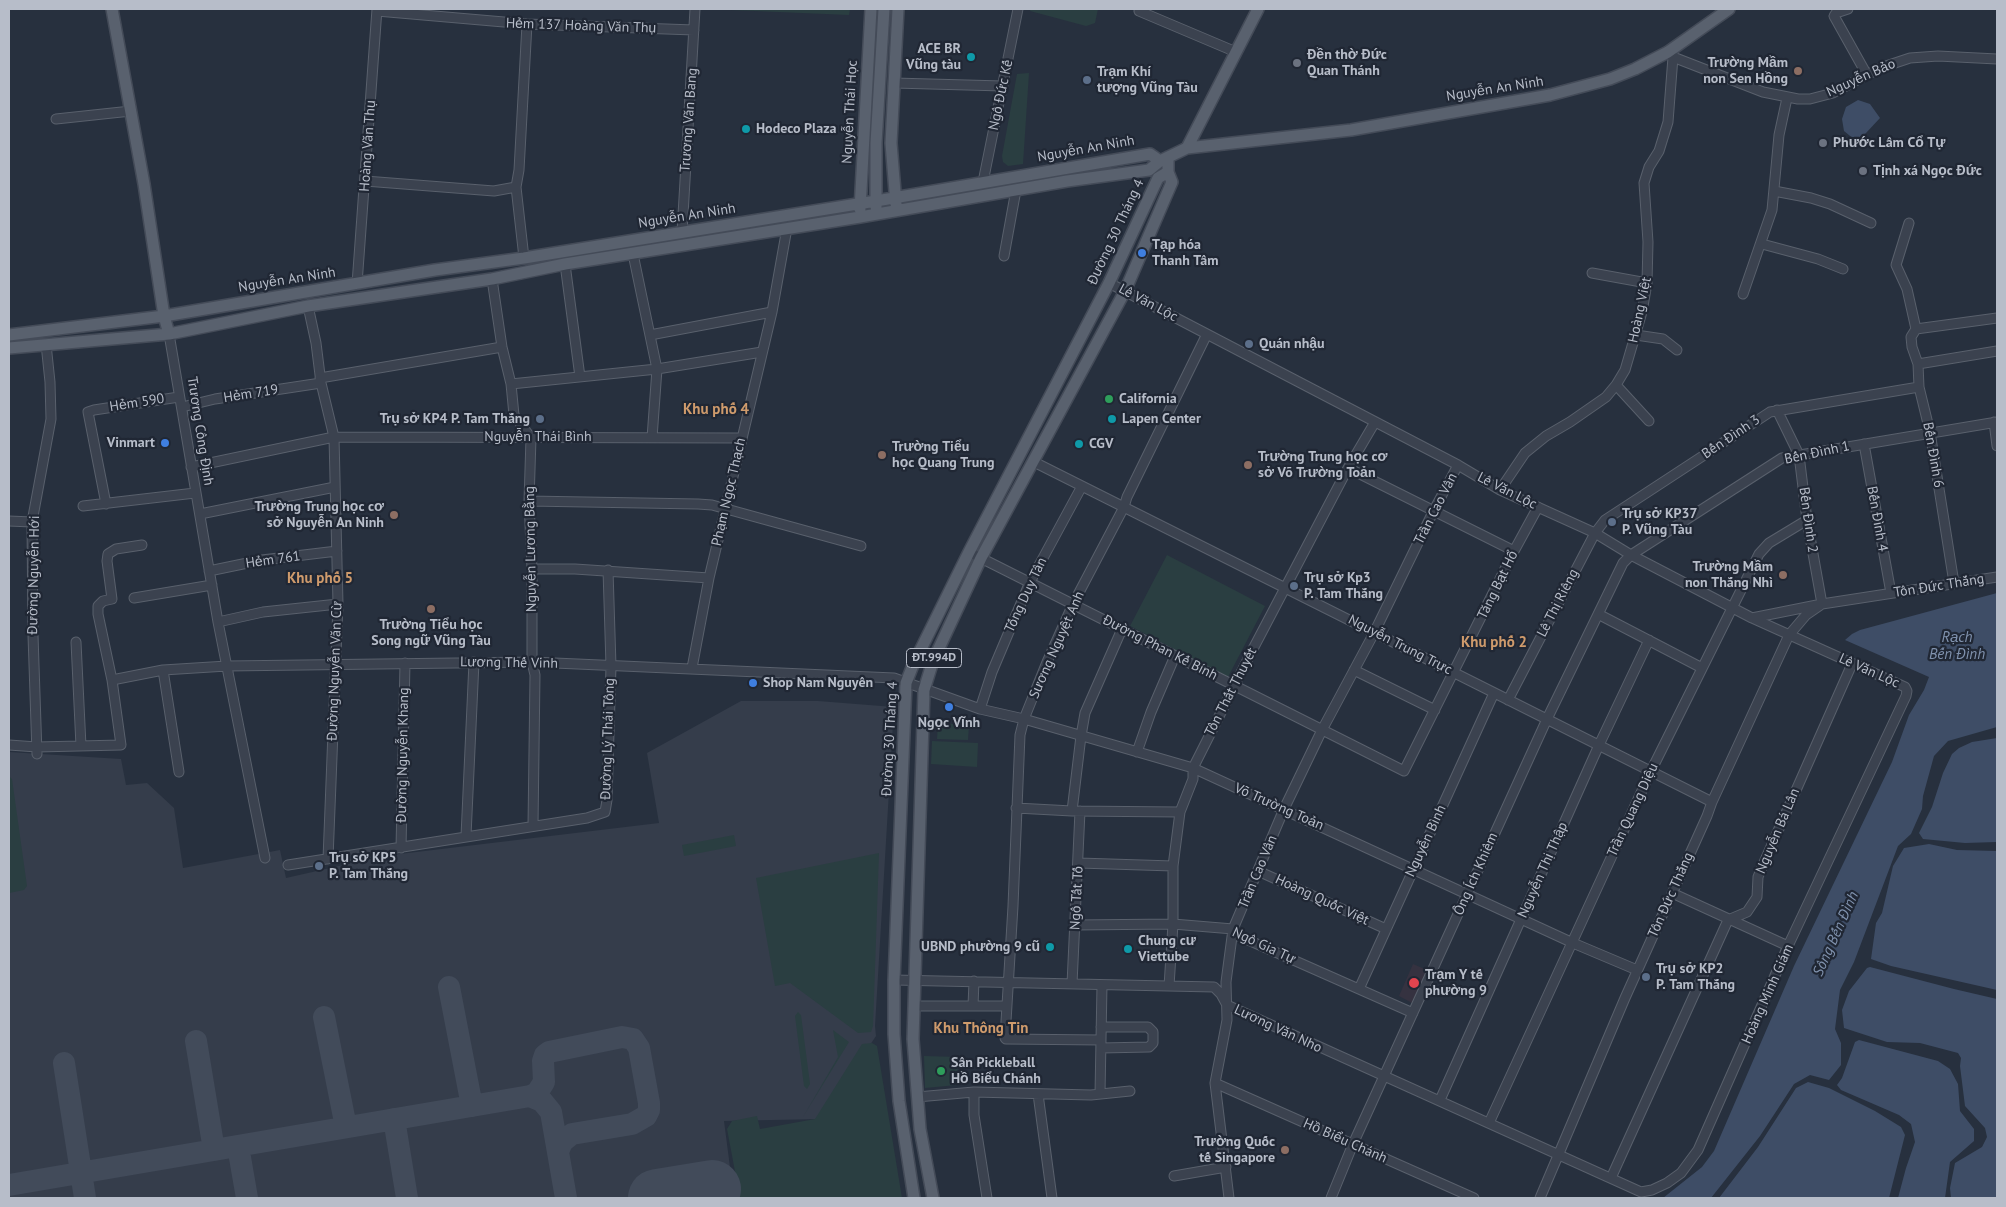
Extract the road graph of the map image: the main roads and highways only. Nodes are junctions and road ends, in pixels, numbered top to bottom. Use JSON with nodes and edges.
{"nodes":[{"id":1,"x":112,"y":9,"type":"edge"},
{"id":2,"x":871,"y":9,"type":"edge"},
{"id":3,"x":884,"y":9,"type":"edge"},
{"id":4,"x":898,"y":9,"type":"edge"},
{"id":5,"x":1258,"y":9,"type":"edge"},
{"id":6,"x":1730,"y":9,"type":"edge"},
{"id":7,"x":891,"y":142,"type":"junction"},
{"id":8,"x":863,"y":143,"type":"junction"},
{"id":9,"x":876,"y":143,"type":"junction"},
{"id":10,"x":1187,"y":148,"type":"junction"},
{"id":11,"x":1164,"y":159,"type":"junction"},
{"id":12,"x":1168,"y":172,"type":"junction"},
{"id":13,"x":895,"y":198,"type":"junction"},
{"id":14,"x":876,"y":201,"type":"junction"},
{"id":15,"x":860,"y":203,"type":"junction"},
{"id":16,"x":897,"y":210,"type":"junction"},
{"id":17,"x":876,"y":214,"type":"junction"},
{"id":18,"x":860,"y":217,"type":"junction"},
{"id":19,"x":164,"y":316,"type":"junction"},
{"id":20,"x":169,"y":334,"type":"junction"},
{"id":21,"x":9,"y":335,"type":"edge"},
{"id":22,"x":9,"y":348,"type":"edge"},
{"id":23,"x":1066,"y":366,"type":"junction"},
{"id":24,"x":1081,"y":374,"type":"junction"},
{"id":25,"x":913,"y":1033,"type":"junction"},
{"id":26,"x":894,"y":1034,"type":"junction"},
{"id":27,"x":914,"y":1198,"type":"edge"},
{"id":28,"x":932,"y":1198,"type":"edge"}],
"edges":[{"from":1,"to":19,"type":"main road","name":"Trương Công Định"},
{"from":2,"to":8,"type":"main road","name":"Nguyễn Thái Học"},
{"from":3,"to":9,"type":"main road","name":"Nguyễn Thái Học"},
{"from":4,"to":7,"type":"main road"},
{"from":5,"to":10,"type":"main road"},
{"from":6,"to":10,"type":"main road","name":"Nguyễn An Ninh"},
{"from":7,"to":9,"type":"main road"},
{"from":7,"to":13,"type":"main road"},
{"from":8,"to":9,"type":"main road"},
{"from":8,"to":15,"type":"main road","name":"Nguyễn Thái Học"},
{"from":9,"to":14,"type":"main road","name":"Nguyễn Thái Học"},
{"from":10,"to":11,"type":"main road"},
{"from":11,"to":12,"type":"main road"},
{"from":11,"to":13,"type":"main road","name":"Nguyễn An Ninh"},
{"from":11,"to":16,"type":"main road","name":"Nguyễn An Ninh"},
{"from":12,"to":23,"type":"main road","name":"Đường 30 Tháng 4","number":"ĐT.994D"},
{"from":12,"to":24,"type":"main road","number":"ĐT.994D"},
{"from":13,"to":14,"type":"main road","name":"Nguyễn An Ninh"},
{"from":13,"to":16,"type":"main road"},
{"from":14,"to":15,"type":"main road","name":"Nguyễn An Ninh"},
{"from":14,"to":17,"type":"main road","name":"Nguyễn Thái Học"},
{"from":15,"to":18,"type":"main road","name":"Nguyễn Thái Học"},
{"from":15,"to":19,"type":"main road","name":"Nguyễn An Ninh"},
{"from":16,"to":17,"type":"main road","name":"Nguyễn An Ninh"},
{"from":17,"to":18,"type":"main road","name":"Nguyễn An Ninh"},
{"from":18,"to":20,"type":"main road","name":"Nguyễn An Ninh"},
{"from":19,"to":20,"type":"main road","name":"Trương Công Định"},
{"from":19,"to":21,"type":"main road","name":"Nguyễn An Ninh"},
{"from":20,"to":22,"type":"main road","name":"Nguyễn An Ninh"},
{"from":23,"to":24,"type":"main road"},
{"from":23,"to":26,"type":"main road","name":"Đường 30 Tháng 4","number":"ĐT.994D"},
{"from":24,"to":25,"type":"main road","number":"ĐT.994D"},
{"from":25,"to":26,"type":"main road"},
{"from":25,"to":28,"type":"main road","number":"ĐT.994D"},
{"from":26,"to":27,"type":"main road","name":"Đường 30 Tháng 4","number":"ĐT.994D"}]}
